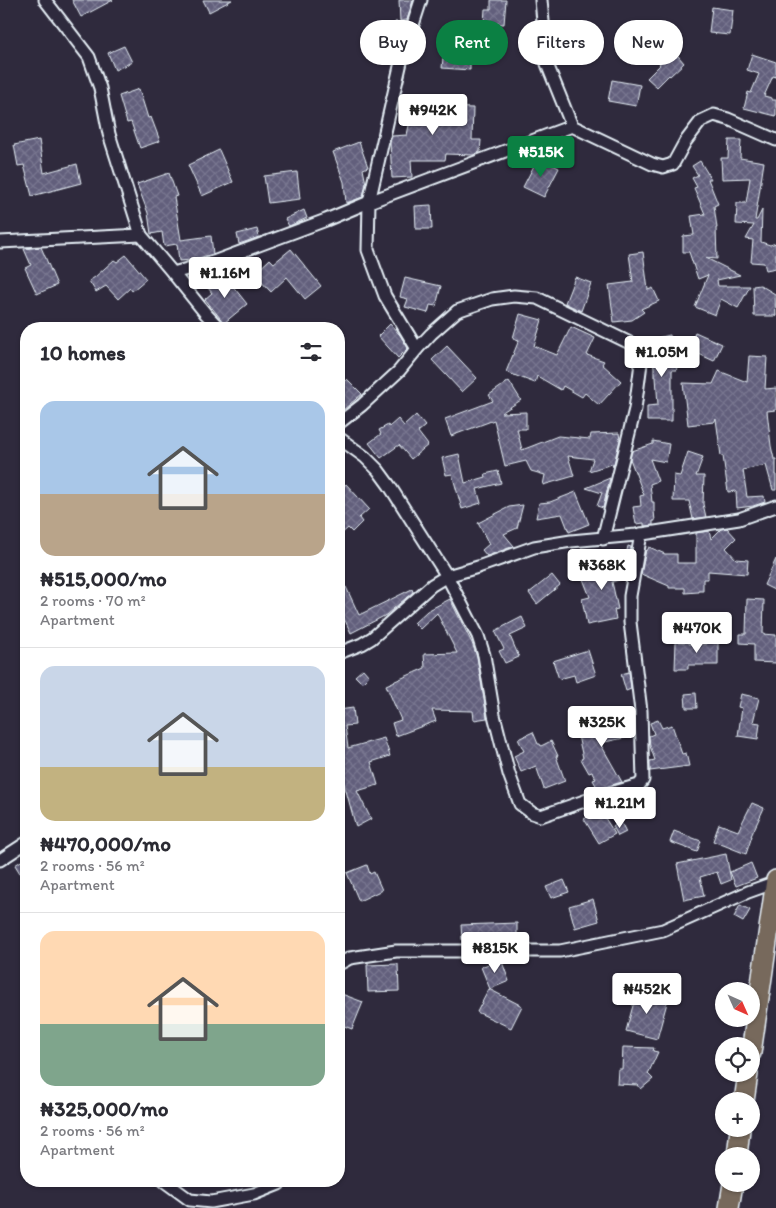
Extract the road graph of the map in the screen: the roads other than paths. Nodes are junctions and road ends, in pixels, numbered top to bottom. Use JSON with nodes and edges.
{"nodes":[{"id":1,"x":44,"y":0,"type":"edge"},
{"id":2,"x":421,"y":0,"type":"edge"},
{"id":3,"x":541,"y":0,"type":"edge"},
{"id":4,"x":572,"y":126,"type":"junction"},
{"id":5,"x":776,"y":140,"type":"edge"},
{"id":6,"x":369,"y":202,"type":"junction"},
{"id":7,"x":141,"y":235,"type":"junction"},
{"id":8,"x":0,"y":242,"type":"edge"},
{"id":9,"x":173,"y":273,"type":"junction"},
{"id":10,"x":213,"y":322,"type":"edge"},
{"id":11,"x":417,"y":349,"type":"junction"},
{"id":12,"x":345,"y":418,"type":"edge"},
{"id":13,"x":345,"y":442,"type":"edge"},
{"id":14,"x":776,"y":506,"type":"edge"},
{"id":15,"x":641,"y":534,"type":"junction"},
{"id":16,"x":603,"y":539,"type":"junction"},
{"id":17,"x":448,"y":576,"type":"junction"},
{"id":18,"x":345,"y":651,"type":"edge"},
{"id":19,"x":20,"y":847,"type":"edge"},
{"id":20,"x":0,"y":860,"type":"edge"},
{"id":21,"x":776,"y":881,"type":"edge"},
{"id":22,"x":345,"y":961,"type":"edge"},
{"id":23,"x":753,"y":1037,"type":"edge"},
{"id":24,"x":171,"y":1187,"type":"edge"},
{"id":25,"x":272,"y":1187,"type":"edge"},
{"id":26,"x":732,"y":1192,"type":"edge"},
{"id":27,"x":189,"y":1204,"type":"edge"},
{"id":28,"x":729,"y":1208,"type":"edge"}],
"edges":[{"from":1,"to":7,"type":"street"},
{"from":2,"to":6,"type":"street"},
{"from":3,"to":4,"type":"street"},
{"from":4,"to":5,"type":"street"},
{"from":4,"to":6,"type":"street"},
{"from":6,"to":9,"type":"street"},
{"from":6,"to":11,"type":"street"},
{"from":7,"to":8,"type":"street"},
{"from":7,"to":9,"type":"street"},
{"from":9,"to":10,"type":"street"},
{"from":11,"to":12,"type":"street"},
{"from":11,"to":16,"type":"street"},
{"from":13,"to":17,"type":"street"},
{"from":14,"to":15,"type":"street"},
{"from":15,"to":16,"type":"street"},
{"from":15,"to":17,"type":"street"},
{"from":16,"to":17,"type":"street"},
{"from":17,"to":18,"type":"street"},
{"from":19,"to":20,"type":"street"},
{"from":21,"to":22,"type":"street"},
{"from":21,"to":23,"type":"main road"},
{"from":24,"to":27,"type":"street"},
{"from":25,"to":27,"type":"street"},
{"from":26,"to":28,"type":"main road"}]}
